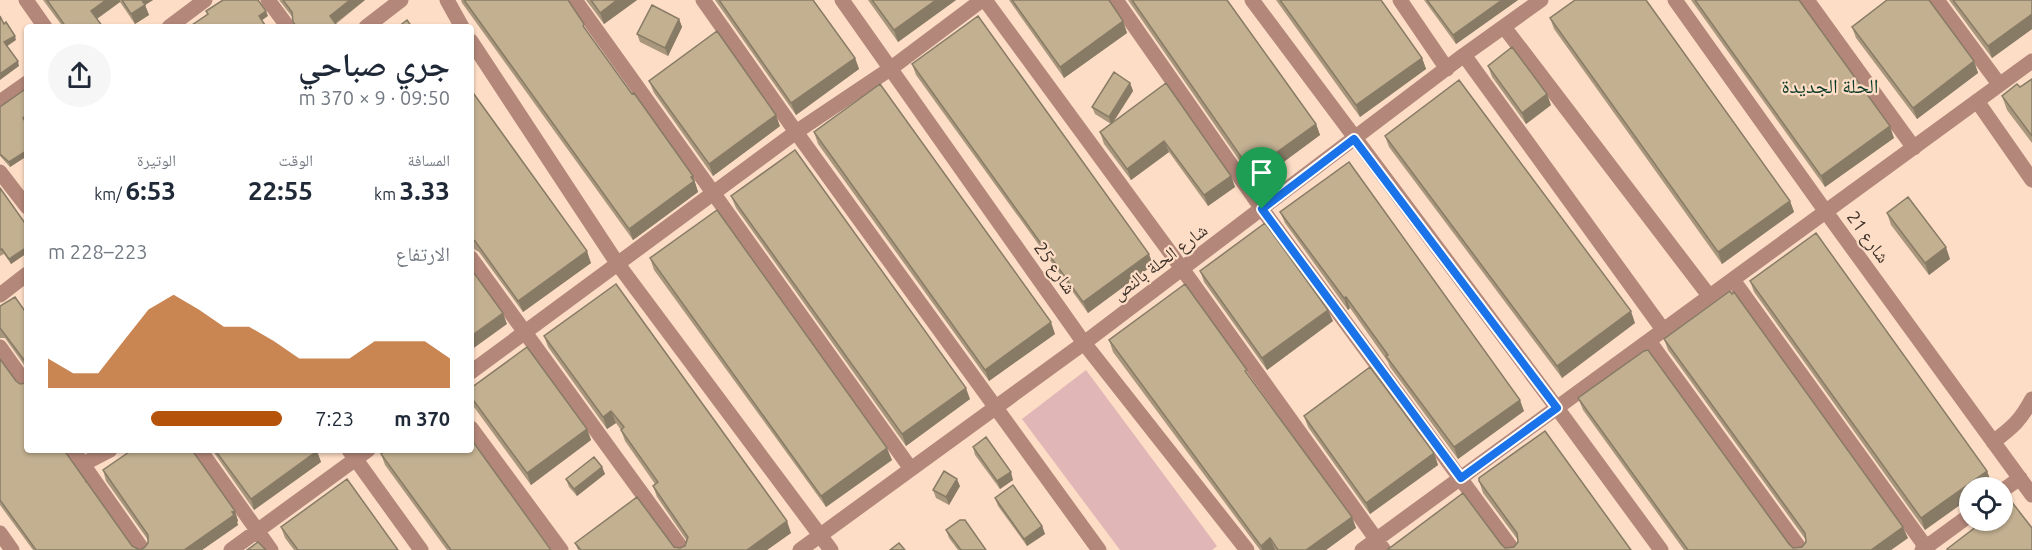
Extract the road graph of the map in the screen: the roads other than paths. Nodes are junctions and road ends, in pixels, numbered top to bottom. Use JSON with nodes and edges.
{"nodes":[{"id":1,"x":205,"y":0,"type":"edge"},
{"id":2,"x":268,"y":0,"type":"edge"},
{"id":3,"x":401,"y":0,"type":"edge"},
{"id":4,"x":447,"y":0,"type":"edge"},
{"id":5,"x":575,"y":0,"type":"edge"},
{"id":6,"x":703,"y":0,"type":"edge"},
{"id":7,"x":842,"y":0,"type":"edge"},
{"id":8,"x":983,"y":0,"type":"edge"},
{"id":9,"x":1116,"y":0,"type":"edge"},
{"id":10,"x":1252,"y":0,"type":"edge"},
{"id":11,"x":1400,"y":0,"type":"edge"},
{"id":12,"x":1541,"y":0,"type":"edge"},
{"id":13,"x":1675,"y":0,"type":"edge"},
{"id":14,"x":1807,"y":0,"type":"edge"},
{"id":15,"x":1937,"y":0,"type":"edge"},
{"id":16,"x":35,"y":3,"type":"edge"},
{"id":17,"x":1524,"y":5,"type":"edge"},
{"id":18,"x":44,"y":24,"type":"edge"},
{"id":19,"x":173,"y":24,"type":"edge"},
{"id":20,"x":286,"y":24,"type":"edge"},
{"id":21,"x":370,"y":24,"type":"edge"},
{"id":22,"x":460,"y":24,"type":"edge"},
{"id":23,"x":1504,"y":27,"type":"junction"},
{"id":24,"x":474,"y":46,"type":"edge"},
{"id":25,"x":1464,"y":56,"type":"junction"},
{"id":26,"x":2032,"y":61,"type":"edge"},
{"id":27,"x":890,"y":69,"type":"junction"},
{"id":28,"x":1448,"y":69,"type":"junction"},
{"id":29,"x":1999,"y":84,"type":"junction"},
{"id":30,"x":24,"y":85,"type":"edge"},
{"id":31,"x":1977,"y":101,"type":"junction"},
{"id":32,"x":0,"y":102,"type":"edge"},
{"id":33,"x":796,"y":132,"type":"junction"},
{"id":34,"x":1354,"y":139,"type":"junction"},
{"id":35,"x":1914,"y":148,"type":"junction"},
{"id":36,"x":0,"y":172,"type":"edge"},
{"id":37,"x":2032,"y":180,"type":"edge"},
{"id":38,"x":714,"y":194,"type":"junction"},
{"id":39,"x":24,"y":203,"type":"edge"},
{"id":40,"x":1262,"y":209,"type":"junction"},
{"id":41,"x":1826,"y":212,"type":"junction"},
{"id":42,"x":474,"y":262,"type":"edge"},
{"id":43,"x":617,"y":263,"type":"junction"},
{"id":44,"x":1183,"y":270,"type":"junction"},
{"id":45,"x":24,"y":276,"type":"edge"},
{"id":46,"x":1733,"y":280,"type":"junction"},
{"id":47,"x":0,"y":294,"type":"edge"},
{"id":48,"x":1710,"y":297,"type":"junction"},
{"id":49,"x":1664,"y":331,"type":"junction"},
{"id":50,"x":526,"y":332,"type":"junction"},
{"id":51,"x":1649,"y":341,"type":"junction"},
{"id":52,"x":1084,"y":343,"type":"junction"},
{"id":53,"x":0,"y":347,"type":"edge"},
{"id":54,"x":474,"y":370,"type":"edge"},
{"id":55,"x":24,"y":381,"type":"edge"},
{"id":56,"x":2032,"y":399,"type":"edge"},
{"id":57,"x":995,"y":406,"type":"junction"},
{"id":58,"x":1557,"y":408,"type":"junction"},
{"id":59,"x":474,"y":432,"type":"edge"},
{"id":60,"x":1993,"y":442,"type":"junction"},
{"id":61,"x":75,"y":453,"type":"edge"},
{"id":62,"x":104,"y":453,"type":"edge"},
{"id":63,"x":202,"y":453,"type":"edge"},
{"id":64,"x":352,"y":455,"type":"edge"},
{"id":65,"x":83,"y":464,"type":"junction"},
{"id":66,"x":911,"y":469,"type":"junction"},
{"id":67,"x":1461,"y":478,"type":"junction"},
{"id":68,"x":2020,"y":478,"type":"junction"},
{"id":69,"x":2013,"y":483,"type":"edge"},
{"id":70,"x":2032,"y":495,"type":"edge"},
{"id":71,"x":1959,"y":523,"type":"edge"},
{"id":72,"x":257,"y":531,"type":"junction"},
{"id":73,"x":0,"y":534,"type":"edge"},
{"id":74,"x":820,"y":535,"type":"junction"},
{"id":75,"x":1380,"y":545,"type":"edge"},
{"id":76,"x":1925,"y":549,"type":"edge"},
{"id":77,"x":12,"y":550,"type":"edge"},
{"id":78,"x":143,"y":550,"type":"edge"},
{"id":79,"x":231,"y":550,"type":"edge"},
{"id":80,"x":271,"y":550,"type":"edge"},
{"id":81,"x":421,"y":550,"type":"edge"},
{"id":82,"x":561,"y":550,"type":"edge"},
{"id":83,"x":683,"y":550,"type":"edge"},
{"id":84,"x":800,"y":550,"type":"edge"},
{"id":85,"x":831,"y":550,"type":"edge"},
{"id":86,"x":1099,"y":550,"type":"edge"},
{"id":87,"x":1247,"y":550,"type":"edge"},
{"id":88,"x":1362,"y":550,"type":"edge"},
{"id":89,"x":1513,"y":550,"type":"edge"},
{"id":90,"x":1661,"y":550,"type":"edge"},
{"id":91,"x":1800,"y":550,"type":"edge"}],
"edges":[{"from":1,"to":19,"type":"street"},
{"from":2,"to":20,"type":"street"},
{"from":3,"to":21,"type":"street"},
{"from":4,"to":22,"type":"street"},
{"from":5,"to":38,"type":"street"},
{"from":6,"to":33,"type":"street"},
{"from":7,"to":27,"type":"street","name":"شارع 25"},
{"from":8,"to":27,"type":"street"},
{"from":8,"to":44,"type":"street"},
{"from":9,"to":40,"type":"street"},
{"from":10,"to":34,"type":"street"},
{"from":11,"to":28,"type":"street"},
{"from":12,"to":17,"type":"street","name":"شارع الحلة بالنص"},
{"from":13,"to":41,"type":"street","name":"شارع 21"},
{"from":14,"to":35,"type":"street"},
{"from":15,"to":29,"type":"street"},
{"from":16,"to":18,"type":"street"},
{"from":17,"to":23,"type":"street","name":"شارع الحلة بالنص"},
{"from":23,"to":25,"type":"street","name":"شارع الحلة بالنص"},
{"from":23,"to":48,"type":"street"},
{"from":24,"to":43,"type":"street"},
{"from":25,"to":28,"type":"street","name":"شارع الحلة بالنص"},
{"from":25,"to":49,"type":"street"},
{"from":26,"to":29,"type":"street"},
{"from":27,"to":33,"type":"street"},
{"from":27,"to":52,"type":"street","name":"شارع 25"},
{"from":28,"to":34,"type":"street","name":"شارع الحلة بالنص"},
{"from":29,"to":31,"type":"street"},
{"from":30,"to":32,"type":"street"},
{"from":31,"to":35,"type":"street"},
{"from":31,"to":37,"type":"street"},
{"from":33,"to":38,"type":"street"},
{"from":33,"to":57,"type":"street"},
{"from":34,"to":40,"type":"street","name":"شارع الحلة بالنص"},
{"from":34,"to":58,"type":"street"},
{"from":35,"to":41,"type":"street"},
{"from":36,"to":39,"type":"street"},
{"from":38,"to":43,"type":"street"},
{"from":38,"to":66,"type":"street"},
{"from":40,"to":44,"type":"street","name":"شارع الحلة بالنص"},
{"from":40,"to":67,"type":"street"},
{"from":41,"to":46,"type":"street"},
{"from":41,"to":60,"type":"street","name":"شارع 21"},
{"from":42,"to":50,"type":"street"},
{"from":43,"to":50,"type":"street"},
{"from":43,"to":74,"type":"street"},
{"from":44,"to":52,"type":"street","name":"شارع الحلة بالنص"},
{"from":44,"to":75,"type":"street"},
{"from":45,"to":47,"type":"street"},
{"from":46,"to":48,"type":"street"},
{"from":46,"to":76,"type":"street"},
{"from":48,"to":49,"type":"street"},
{"from":49,"to":51,"type":"street"},
{"from":50,"to":54,"type":"street"},
{"from":50,"to":83,"type":"street"},
{"from":51,"to":58,"type":"street"},
{"from":51,"to":91,"type":"street"},
{"from":52,"to":57,"type":"street","name":"شارع الحلة بالنص"},
{"from":52,"to":87,"type":"street","name":"شارع 25"},
{"from":53,"to":55,"type":"street"},
{"from":56,"to":60,"type":"street"},
{"from":57,"to":66,"type":"street","name":"شارع الحلة بالنص"},
{"from":57,"to":86,"type":"street"},
{"from":58,"to":67,"type":"street"},
{"from":58,"to":90,"type":"street"},
{"from":59,"to":82,"type":"street"},
{"from":60,"to":68,"type":"street","name":"شارع 21"},
{"from":61,"to":65,"type":"street"},
{"from":62,"to":65,"type":"street"},
{"from":63,"to":72,"type":"street"},
{"from":64,"to":72,"type":"street"},
{"from":64,"to":81,"type":"street"},
{"from":65,"to":78,"type":"street"},
{"from":66,"to":74,"type":"street","name":"شارع الحلة بالنص"},
{"from":67,"to":75,"type":"street"},
{"from":67,"to":89,"type":"street"},
{"from":68,"to":69,"type":"street"},
{"from":68,"to":70,"type":"street","name":"شارع 21"},
{"from":71,"to":76,"type":"street"},
{"from":72,"to":79,"type":"street"},
{"from":72,"to":80,"type":"street"},
{"from":73,"to":77,"type":"street"},
{"from":74,"to":84,"type":"street","name":"شارع الحلة بالنص"},
{"from":74,"to":85,"type":"street"},
{"from":75,"to":88,"type":"street"}]}
